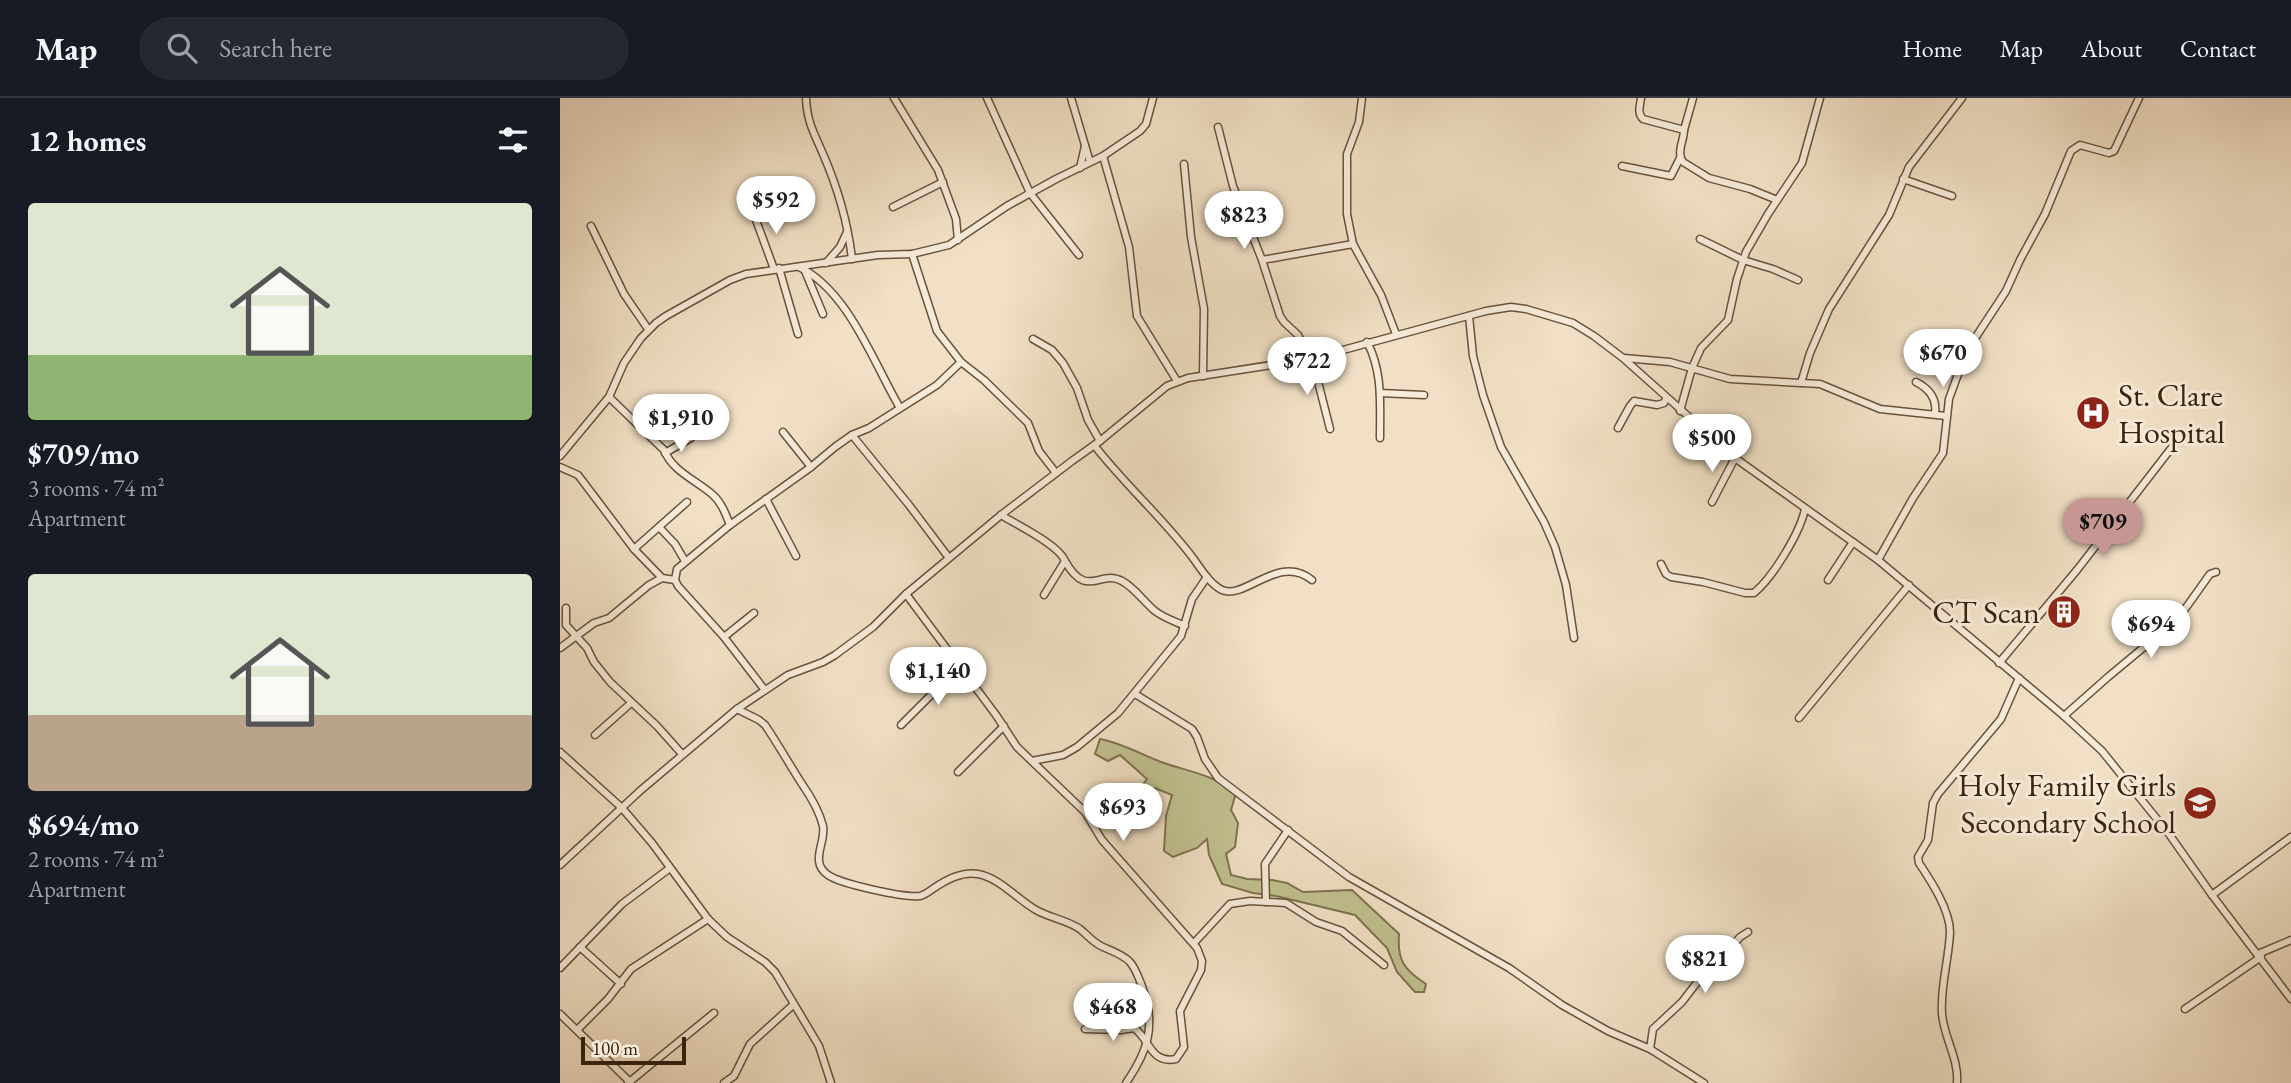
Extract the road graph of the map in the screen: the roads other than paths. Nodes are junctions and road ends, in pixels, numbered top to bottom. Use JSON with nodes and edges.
{"nodes":[{"id":1,"x":806,"y":98,"type":"edge"},
{"id":2,"x":894,"y":98,"type":"edge"},
{"id":3,"x":988,"y":98,"type":"edge"},
{"id":4,"x":1071,"y":98,"type":"edge"},
{"id":5,"x":1153,"y":98,"type":"edge"},
{"id":6,"x":1362,"y":98,"type":"edge"},
{"id":7,"x":1641,"y":98,"type":"edge"},
{"id":8,"x":1693,"y":98,"type":"edge"},
{"id":9,"x":1962,"y":98,"type":"edge"},
{"id":10,"x":2138,"y":98,"type":"edge"},
{"id":11,"x":1817,"y":99,"type":"edge"},
{"id":12,"x":1218,"y":127,"type":"dead end"},
{"id":13,"x":1684,"y":130,"type":"junction"},
{"id":14,"x":1085,"y":144,"type":"junction"},
{"id":15,"x":1104,"y":156,"type":"junction"},
{"id":16,"x":1680,"y":158,"type":"junction"},
{"id":17,"x":1090,"y":162,"type":"junction"},
{"id":18,"x":1184,"y":164,"type":"dead end"},
{"id":19,"x":1622,"y":166,"type":"dead end"},
{"id":20,"x":1080,"y":168,"type":"junction"},
{"id":21,"x":1903,"y":178,"type":"junction"},
{"id":22,"x":943,"y":182,"type":"junction"},
{"id":23,"x":1030,"y":193,"type":"junction"},
{"id":24,"x":1952,"y":196,"type":"dead end"},
{"id":25,"x":1777,"y":200,"type":"junction"},
{"id":26,"x":893,"y":206,"type":"dead end"},
{"id":27,"x":752,"y":212,"type":"dead end"},
{"id":28,"x":591,"y":226,"type":"dead end"},
{"id":29,"x":847,"y":232,"type":"junction"},
{"id":30,"x":1700,"y":239,"type":"dead end"},
{"id":31,"x":958,"y":240,"type":"junction"},
{"id":32,"x":1353,"y":244,"type":"junction"},
{"id":33,"x":912,"y":254,"type":"junction"},
{"id":34,"x":1079,"y":255,"type":"dead end"},
{"id":35,"x":852,"y":259,"type":"junction"},
{"id":36,"x":1262,"y":260,"type":"junction"},
{"id":37,"x":1743,"y":260,"type":"junction"},
{"id":38,"x":824,"y":264,"type":"junction"},
{"id":39,"x":777,"y":268,"type":"junction"},
{"id":40,"x":801,"y":268,"type":"junction"},
{"id":41,"x":1798,"y":280,"type":"dead end"},
{"id":42,"x":823,"y":314,"type":"dead end"},
{"id":43,"x":1469,"y":316,"type":"junction"},
{"id":44,"x":648,"y":329,"type":"junction"},
{"id":45,"x":798,"y":334,"type":"dead end"},
{"id":46,"x":1396,"y":334,"type":"junction"},
{"id":47,"x":1033,"y":339,"type":"dead end"},
{"id":48,"x":1367,"y":342,"type":"junction"},
{"id":49,"x":1623,"y":358,"type":"junction"},
{"id":50,"x":1311,"y":359,"type":"junction"},
{"id":51,"x":961,"y":362,"type":"junction"},
{"id":52,"x":1692,"y":368,"type":"junction"},
{"id":53,"x":1203,"y":376,"type":"junction"},
{"id":54,"x":1177,"y":381,"type":"junction"},
{"id":55,"x":1916,"y":382,"type":"dead end"},
{"id":56,"x":1801,"y":383,"type":"junction"},
{"id":57,"x":1380,"y":393,"type":"junction"},
{"id":58,"x":1424,"y":395,"type":"dead end"},
{"id":59,"x":609,"y":397,"type":"junction"},
{"id":60,"x":1666,"y":399,"type":"junction"},
{"id":61,"x":900,"y":408,"type":"junction"},
{"id":62,"x":1680,"y":411,"type":"junction"},
{"id":63,"x":1935,"y":414,"type":"junction"},
{"id":64,"x":1945,"y":416,"type":"junction"},
{"id":65,"x":1618,"y":428,"type":"dead end"},
{"id":66,"x":1330,"y":429,"type":"dead end"},
{"id":67,"x":783,"y":432,"type":"dead end"},
{"id":68,"x":2183,"y":433,"type":"dead end"},
{"id":69,"x":852,"y":435,"type":"junction"},
{"id":70,"x":691,"y":438,"type":"dead end"},
{"id":71,"x":1380,"y":438,"type":"dead end"},
{"id":72,"x":1097,"y":443,"type":"junction"},
{"id":73,"x":665,"y":453,"type":"junction"},
{"id":74,"x":560,"y":456,"type":"edge"},
{"id":75,"x":1735,"y":458,"type":"junction"},
{"id":76,"x":560,"y":467,"type":"edge"},
{"id":77,"x":811,"y":467,"type":"junction"},
{"id":78,"x":1056,"y":473,"type":"junction"},
{"id":79,"x":766,"y":499,"type":"junction"},
{"id":80,"x":687,"y":502,"type":"dead end"},
{"id":81,"x":1712,"y":502,"type":"dead end"},
{"id":82,"x":1805,"y":509,"type":"junction"},
{"id":83,"x":1001,"y":515,"type":"junction"},
{"id":84,"x":730,"y":525,"type":"junction"},
{"id":85,"x":660,"y":527,"type":"junction"},
{"id":86,"x":1853,"y":542,"type":"junction"},
{"id":87,"x":634,"y":549,"type":"junction"},
{"id":88,"x":796,"y":556,"type":"dead end"},
{"id":89,"x":949,"y":558,"type":"junction"},
{"id":90,"x":1878,"y":560,"type":"junction"},
{"id":91,"x":685,"y":561,"type":"junction"},
{"id":92,"x":1065,"y":561,"type":"junction"},
{"id":93,"x":1661,"y":564,"type":"dead end"},
{"id":94,"x":2216,"y":572,"type":"dead end"},
{"id":95,"x":1207,"y":577,"type":"junction"},
{"id":96,"x":663,"y":578,"type":"junction"},
{"id":97,"x":675,"y":580,"type":"junction"},
{"id":98,"x":1312,"y":580,"type":"dead end"},
{"id":99,"x":1829,"y":580,"type":"dead end"},
{"id":100,"x":1909,"y":585,"type":"junction"},
{"id":101,"x":906,"y":594,"type":"junction"},
{"id":102,"x":1044,"y":595,"type":"dead end"},
{"id":103,"x":566,"y":608,"type":"dead end"},
{"id":104,"x":754,"y":614,"type":"dead end"},
{"id":105,"x":1185,"y":626,"type":"junction"},
{"id":106,"x":576,"y":637,"type":"junction"},
{"id":107,"x":724,"y":637,"type":"junction"},
{"id":108,"x":1574,"y":638,"type":"dead end"},
{"id":109,"x":560,"y":648,"type":"edge"},
{"id":110,"x":1999,"y":663,"type":"junction"},
{"id":111,"x":963,"y":672,"type":"junction"},
{"id":112,"x":2019,"y":678,"type":"junction"},
{"id":113,"x":764,"y":689,"type":"junction"},
{"id":114,"x":1135,"y":694,"type":"junction"},
{"id":115,"x":631,"y":703,"type":"junction"},
{"id":116,"x":737,"y":709,"type":"junction"},
{"id":117,"x":2064,"y":716,"type":"junction"},
{"id":118,"x":1799,"y":718,"type":"dead end"},
{"id":119,"x":901,"y":725,"type":"dead end"},
{"id":120,"x":1004,"y":726,"type":"junction"},
{"id":121,"x":594,"y":735,"type":"dead end"},
{"id":122,"x":560,"y":752,"type":"edge"},
{"id":123,"x":682,"y":754,"type":"junction"},
{"id":124,"x":1032,"y":761,"type":"junction"},
{"id":125,"x":958,"y":772,"type":"dead end"},
{"id":126,"x":622,"y":808,"type":"junction"},
{"id":127,"x":1288,"y":830,"type":"junction"},
{"id":128,"x":2291,"y":837,"type":"edge"},
{"id":129,"x":560,"y":865,"type":"edge"},
{"id":130,"x":670,"y":868,"type":"junction"},
{"id":131,"x":2212,"y":895,"type":"junction"},
{"id":132,"x":1266,"y":902,"type":"junction"},
{"id":133,"x":708,"y":919,"type":"junction"},
{"id":134,"x":1748,"y":932,"type":"dead end"},
{"id":135,"x":2291,"y":940,"type":"edge"},
{"id":136,"x":1194,"y":943,"type":"junction"},
{"id":137,"x":580,"y":947,"type":"junction"},
{"id":138,"x":2259,"y":955,"type":"junction"},
{"id":139,"x":1384,"y":965,"type":"dead end"},
{"id":140,"x":560,"y":968,"type":"edge"},
{"id":141,"x":621,"y":984,"type":"junction"},
{"id":142,"x":2291,"y":999,"type":"edge"},
{"id":143,"x":793,"y":1005,"type":"junction"},
{"id":144,"x":2185,"y":1009,"type":"dead end"},
{"id":145,"x":714,"y":1013,"type":"dead end"},
{"id":146,"x":560,"y":1014,"type":"edge"},
{"id":147,"x":1085,"y":1029,"type":"dead end"},
{"id":148,"x":577,"y":1030,"type":"junction"},
{"id":149,"x":1146,"y":1044,"type":"junction"},
{"id":150,"x":1650,"y":1049,"type":"junction"},
{"id":151,"x":728,"y":1082,"type":"edge"},
{"id":152,"x":630,"y":1083,"type":"edge"},
{"id":153,"x":831,"y":1083,"type":"edge"},
{"id":154,"x":1126,"y":1083,"type":"edge"},
{"id":155,"x":1704,"y":1083,"type":"edge"},
{"id":156,"x":1957,"y":1083,"type":"edge"}],
"edges":[{"from":1,"to":29,"type":"street"},
{"from":2,"to":22,"type":"street"},
{"from":3,"to":23,"type":"street"},
{"from":4,"to":14,"type":"street"},
{"from":5,"to":15,"type":"street"},
{"from":6,"to":32,"type":"street"},
{"from":7,"to":13,"type":"street"},
{"from":8,"to":13,"type":"street"},
{"from":9,"to":21,"type":"street"},
{"from":10,"to":64,"type":"street"},
{"from":11,"to":25,"type":"street"},
{"from":12,"to":36,"type":"street"},
{"from":13,"to":16,"type":"street"},
{"from":14,"to":17,"type":"street"},
{"from":14,"to":20,"type":"street"},
{"from":15,"to":17,"type":"street"},
{"from":15,"to":54,"type":"street"},
{"from":16,"to":19,"type":"street"},
{"from":16,"to":25,"type":"street"},
{"from":17,"to":20,"type":"street"},
{"from":18,"to":53,"type":"street"},
{"from":20,"to":23,"type":"street"},
{"from":21,"to":24,"type":"street"},
{"from":21,"to":56,"type":"street"},
{"from":22,"to":26,"type":"street"},
{"from":22,"to":31,"type":"street"},
{"from":23,"to":31,"type":"street"},
{"from":23,"to":34,"type":"street"},
{"from":25,"to":37,"type":"street"},
{"from":27,"to":39,"type":"street"},
{"from":28,"to":44,"type":"street"},
{"from":29,"to":35,"type":"street"},
{"from":29,"to":38,"type":"street"},
{"from":30,"to":37,"type":"street"},
{"from":31,"to":33,"type":"street"},
{"from":32,"to":36,"type":"street"},
{"from":32,"to":46,"type":"street"},
{"from":33,"to":35,"type":"street"},
{"from":33,"to":51,"type":"street"},
{"from":35,"to":38,"type":"street"},
{"from":36,"to":50,"type":"street"},
{"from":37,"to":41,"type":"street"},
{"from":37,"to":52,"type":"street"},
{"from":38,"to":40,"type":"street"},
{"from":39,"to":40,"type":"street"},
{"from":39,"to":44,"type":"street"},
{"from":39,"to":45,"type":"street"},
{"from":40,"to":42,"type":"street"},
{"from":40,"to":61,"type":"street"},
{"from":43,"to":46,"type":"street"},
{"from":43,"to":49,"type":"street"},
{"from":43,"to":108,"type":"street"},
{"from":44,"to":59,"type":"street"},
{"from":46,"to":48,"type":"street"},
{"from":47,"to":72,"type":"street"},
{"from":48,"to":50,"type":"street"},
{"from":48,"to":57,"type":"street"},
{"from":49,"to":52,"type":"street"},
{"from":49,"to":60,"type":"street"},
{"from":50,"to":53,"type":"street"},
{"from":50,"to":66,"type":"street"},
{"from":51,"to":61,"type":"street"},
{"from":51,"to":78,"type":"street"},
{"from":52,"to":56,"type":"street"},
{"from":52,"to":62,"type":"street"},
{"from":53,"to":54,"type":"street"},
{"from":54,"to":72,"type":"street"},
{"from":55,"to":63,"type":"street"},
{"from":56,"to":63,"type":"street"},
{"from":57,"to":58,"type":"street"},
{"from":57,"to":71,"type":"street"},
{"from":59,"to":73,"type":"street"},
{"from":59,"to":74,"type":"street"},
{"from":60,"to":62,"type":"street"},
{"from":60,"to":65,"type":"street"},
{"from":61,"to":69,"type":"street"},
{"from":62,"to":75,"type":"street"},
{"from":63,"to":64,"type":"street"},
{"from":64,"to":90,"type":"street"},
{"from":67,"to":77,"type":"street"},
{"from":68,"to":110,"type":"street"},
{"from":69,"to":77,"type":"street"},
{"from":69,"to":89,"type":"street"},
{"from":70,"to":73,"type":"street"},
{"from":72,"to":78,"type":"street"},
{"from":72,"to":95,"type":"street"},
{"from":73,"to":84,"type":"street"},
{"from":75,"to":81,"type":"street"},
{"from":75,"to":82,"type":"street"},
{"from":76,"to":87,"type":"street"},
{"from":77,"to":79,"type":"street"},
{"from":78,"to":83,"type":"street"},
{"from":79,"to":84,"type":"street"},
{"from":79,"to":88,"type":"street"},
{"from":80,"to":85,"type":"street"},
{"from":82,"to":86,"type":"street"},
{"from":82,"to":93,"type":"street"},
{"from":83,"to":89,"type":"street"},
{"from":83,"to":92,"type":"street"},
{"from":84,"to":91,"type":"street"},
{"from":85,"to":87,"type":"street"},
{"from":85,"to":91,"type":"street"},
{"from":86,"to":90,"type":"street"},
{"from":86,"to":99,"type":"street"},
{"from":87,"to":96,"type":"street"},
{"from":89,"to":101,"type":"street"},
{"from":90,"to":100,"type":"street"},
{"from":91,"to":97,"type":"street"},
{"from":92,"to":102,"type":"street"},
{"from":92,"to":105,"type":"street"},
{"from":94,"to":117,"type":"street"},
{"from":95,"to":98,"type":"street"},
{"from":95,"to":105,"type":"street"},
{"from":96,"to":97,"type":"street"},
{"from":96,"to":106,"type":"street"},
{"from":97,"to":107,"type":"street"},
{"from":100,"to":110,"type":"street"},
{"from":100,"to":118,"type":"street"},
{"from":101,"to":111,"type":"street"},
{"from":101,"to":113,"type":"street"},
{"from":103,"to":106,"type":"street"},
{"from":104,"to":107,"type":"street"},
{"from":105,"to":114,"type":"street"},
{"from":106,"to":109,"type":"street"},
{"from":106,"to":115,"type":"street"},
{"from":107,"to":113,"type":"street"},
{"from":110,"to":112,"type":"street"},
{"from":111,"to":119,"type":"street"},
{"from":111,"to":120,"type":"street"},
{"from":112,"to":117,"type":"street"},
{"from":112,"to":156,"type":"street"},
{"from":113,"to":116,"type":"street"},
{"from":114,"to":124,"type":"street"},
{"from":114,"to":127,"type":"street"},
{"from":115,"to":121,"type":"street"},
{"from":115,"to":123,"type":"street"},
{"from":116,"to":123,"type":"street"},
{"from":116,"to":149,"type":"street"},
{"from":117,"to":131,"type":"street"},
{"from":120,"to":124,"type":"street"},
{"from":120,"to":125,"type":"street"},
{"from":122,"to":126,"type":"street"},
{"from":123,"to":126,"type":"street"},
{"from":124,"to":136,"type":"street"},
{"from":126,"to":129,"type":"street"},
{"from":126,"to":130,"type":"street"},
{"from":127,"to":132,"type":"street"},
{"from":127,"to":150,"type":"street"},
{"from":128,"to":131,"type":"street"},
{"from":130,"to":133,"type":"street"},
{"from":130,"to":137,"type":"street"},
{"from":131,"to":138,"type":"street"},
{"from":132,"to":136,"type":"street"},
{"from":132,"to":139,"type":"street"},
{"from":133,"to":141,"type":"street"},
{"from":133,"to":143,"type":"street"},
{"from":134,"to":150,"type":"street"},
{"from":135,"to":138,"type":"street"},
{"from":136,"to":149,"type":"street"},
{"from":137,"to":140,"type":"street"},
{"from":137,"to":141,"type":"street"},
{"from":138,"to":142,"type":"street"},
{"from":138,"to":144,"type":"street"},
{"from":141,"to":148,"type":"street"},
{"from":143,"to":151,"type":"street"},
{"from":143,"to":153,"type":"street"},
{"from":145,"to":152,"type":"street"},
{"from":146,"to":148,"type":"street"},
{"from":147,"to":149,"type":"street"},
{"from":148,"to":152,"type":"street"},
{"from":149,"to":154,"type":"street"},
{"from":150,"to":155,"type":"street"}]}
